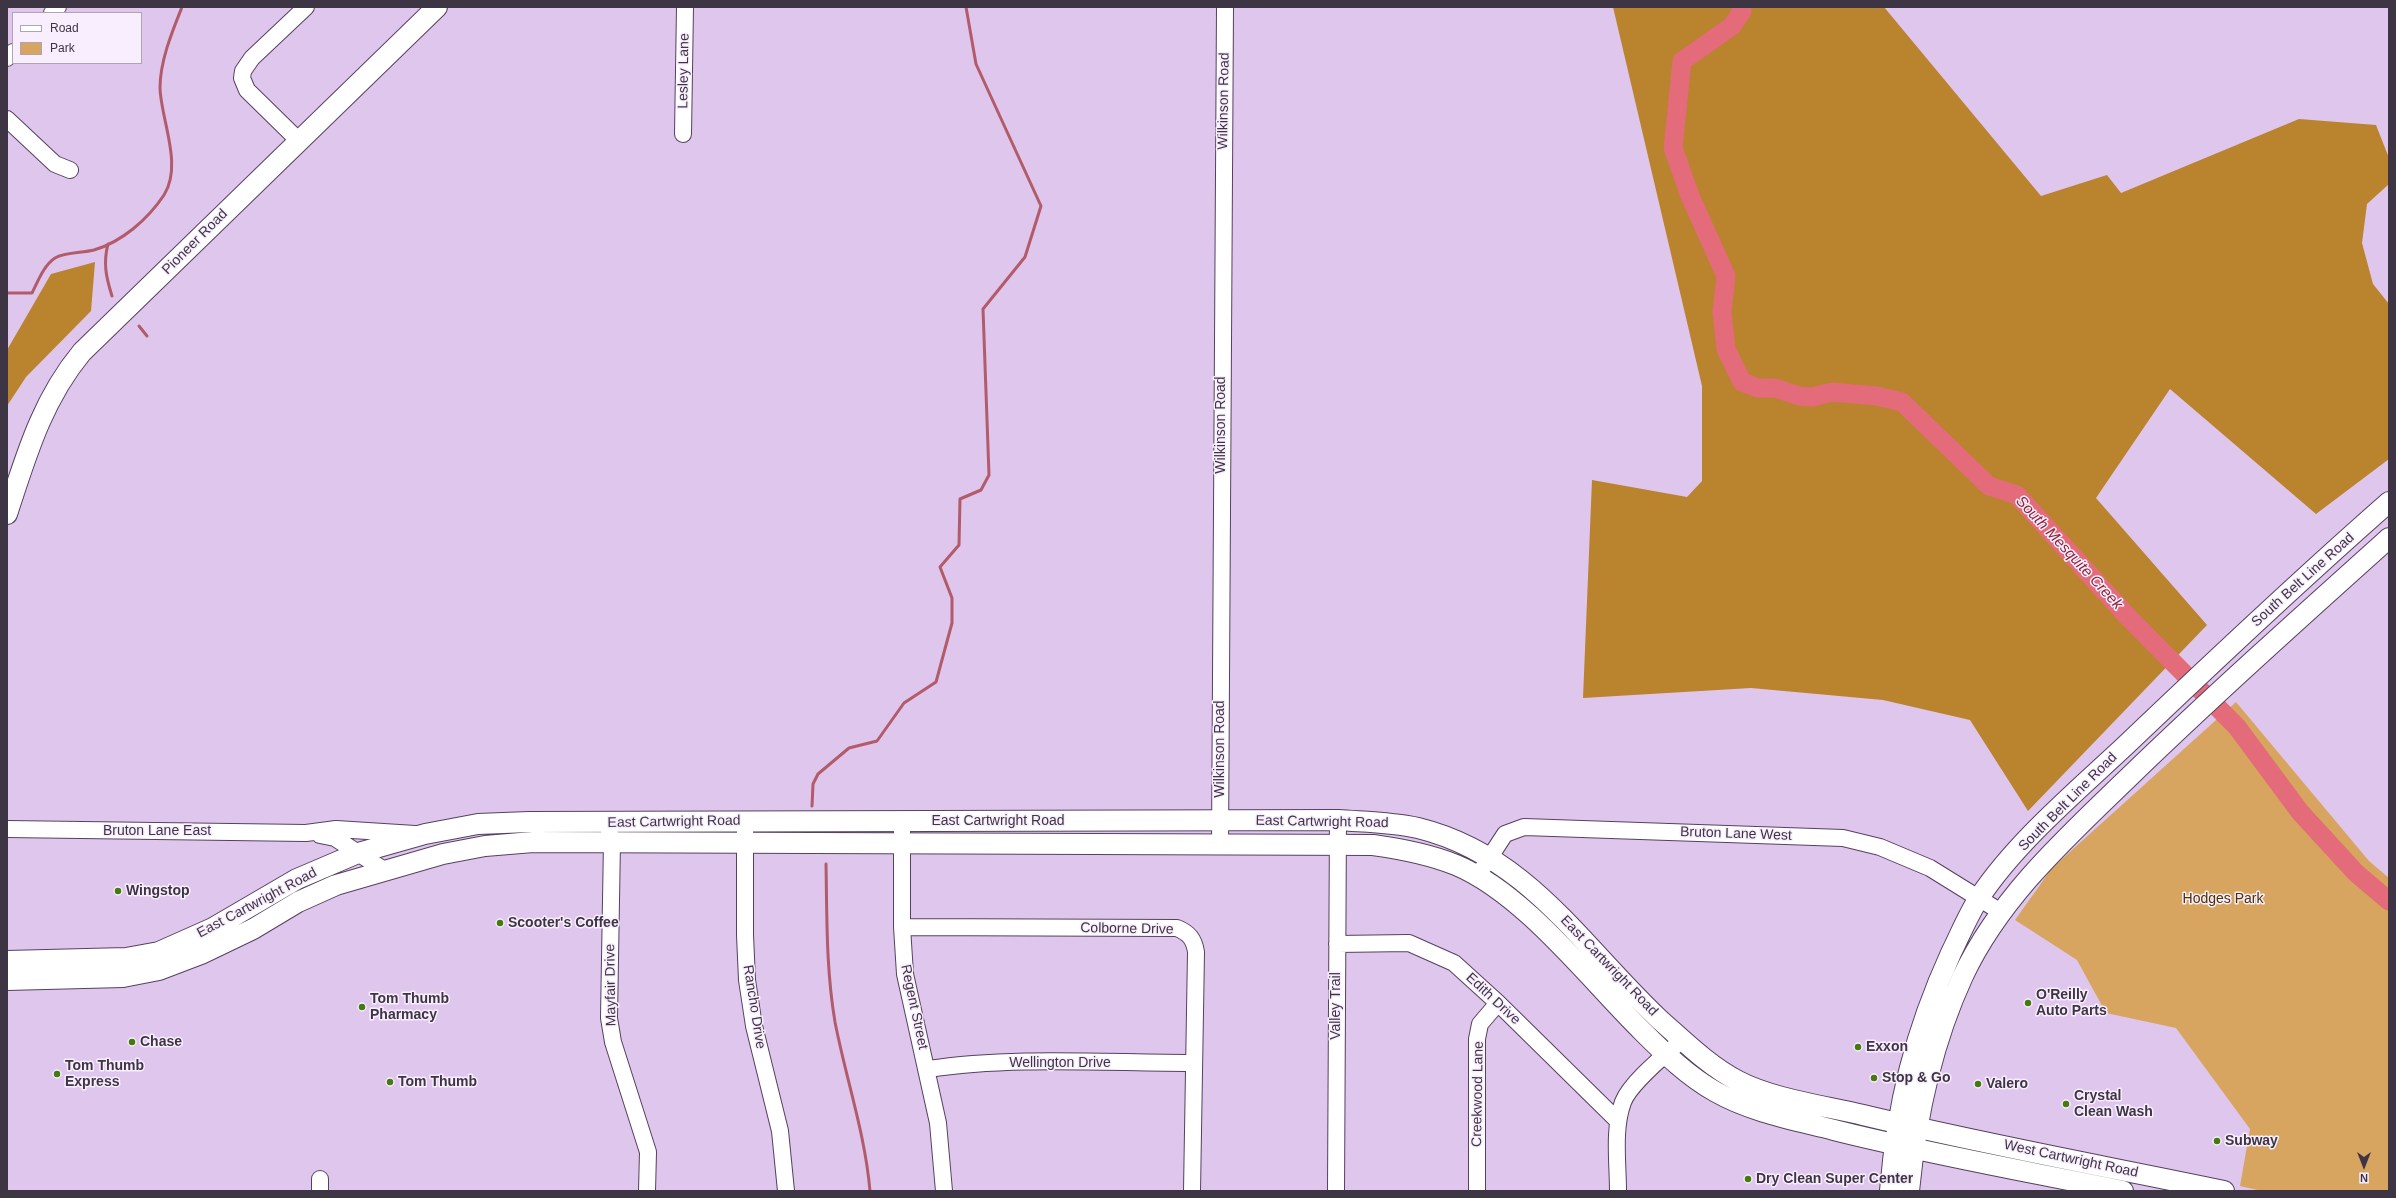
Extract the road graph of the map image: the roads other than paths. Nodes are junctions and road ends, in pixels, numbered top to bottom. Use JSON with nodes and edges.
{"nodes":[{"id":1,"x":306,"y":7,"type":"edge"},
{"id":2,"x":437,"y":7,"type":"edge"},
{"id":3,"x":685,"y":7,"type":"edge"},
{"id":4,"x":1225,"y":7,"type":"edge"},
{"id":5,"x":7,"y":119,"type":"edge"},
{"id":6,"x":683,"y":134,"type":"dead end"},
{"id":7,"x":299,"y":141,"type":"junction"},
{"id":8,"x":70,"y":170,"type":"dead end"},
{"id":9,"x":2389,"y":502,"type":"edge"},
{"id":10,"x":7,"y":514,"type":"edge"},
{"id":11,"x":2389,"y":538,"type":"edge"},
{"id":12,"x":1338,"y":820,"type":"junction"},
{"id":13,"x":745,"y":821,"type":"junction"},
{"id":14,"x":902,"y":821,"type":"junction"},
{"id":15,"x":1220,"y":821,"type":"junction"},
{"id":16,"x":606,"y":823,"type":"junction"},
{"id":17,"x":7,"y":829,"type":"edge"},
{"id":18,"x":450,"y":830,"type":"junction"},
{"id":19,"x":306,"y":833,"type":"junction"},
{"id":20,"x":425,"y":834,"type":"junction"},
{"id":21,"x":612,"y":842,"type":"junction"},
{"id":22,"x":745,"y":842,"type":"junction"},
{"id":23,"x":902,"y":843,"type":"junction"},
{"id":24,"x":1220,"y":844,"type":"junction"},
{"id":25,"x":1339,"y":844,"type":"junction"},
{"id":26,"x":453,"y":852,"type":"junction"},
{"id":27,"x":358,"y":853,"type":"junction"},
{"id":28,"x":1490,"y":857,"type":"junction"},
{"id":29,"x":384,"y":870,"type":"junction"},
{"id":30,"x":1478,"y":877,"type":"junction"},
{"id":31,"x":1980,"y":898,"type":"junction"},
{"id":32,"x":2001,"y":912,"type":"junction"},
{"id":33,"x":232,"y":917,"type":"junction"},
{"id":34,"x":902,"y":928,"type":"junction"},
{"id":35,"x":241,"y":935,"type":"junction"},
{"id":36,"x":1336,"y":944,"type":"junction"},
{"id":37,"x":7,"y":961,"type":"edge"},
{"id":38,"x":7,"y":980,"type":"edge"},
{"id":39,"x":1498,"y":1003,"type":"junction"},
{"id":40,"x":1682,"y":1040,"type":"junction"},
{"id":41,"x":1666,"y":1054,"type":"junction"},
{"id":42,"x":1193,"y":1063,"type":"junction"},
{"id":43,"x":928,"y":1069,"type":"junction"},
{"id":44,"x":1618,"y":1121,"type":"junction"},
{"id":45,"x":1898,"y":1123,"type":"junction"},
{"id":46,"x":1917,"y":1127,"type":"junction"},
{"id":47,"x":1894,"y":1145,"type":"junction"},
{"id":48,"x":1914,"y":1150,"type":"junction"},
{"id":49,"x":2149,"y":1183,"type":"edge"},
{"id":50,"x":647,"y":1191,"type":"edge"},
{"id":51,"x":786,"y":1191,"type":"edge"},
{"id":52,"x":944,"y":1191,"type":"edge"},
{"id":53,"x":1192,"y":1191,"type":"edge"},
{"id":54,"x":1336,"y":1191,"type":"edge"},
{"id":55,"x":1477,"y":1191,"type":"edge"},
{"id":56,"x":1618,"y":1191,"type":"edge"},
{"id":57,"x":1890,"y":1191,"type":"edge"},
{"id":58,"x":1909,"y":1191,"type":"edge"},
{"id":59,"x":2123,"y":1191,"type":"edge"},
{"id":60,"x":2224,"y":1191,"type":"edge"}],
"edges":[{"from":1,"to":7,"type":"street"},
{"from":2,"to":7,"type":"main road","name":"Pioneer Road"},
{"from":3,"to":6,"type":"street","name":"Lesley Lane"},
{"from":4,"to":15,"type":"street","name":"Wilkinson Road"},
{"from":5,"to":8,"type":"street"},
{"from":7,"to":10,"type":"main road","name":"Pioneer Road"},
{"from":9,"to":31,"type":"main road","name":"South Belt Line Road"},
{"from":11,"to":32,"type":"main road","name":"South Belt Line Road"},
{"from":12,"to":15,"type":"main road","name":"East Cartwright Road"},
{"from":12,"to":25,"type":"street","name":"Valley Trail"},
{"from":12,"to":28,"type":"main road","name":"East Cartwright Road"},
{"from":13,"to":14,"type":"main road","name":"East Cartwright Road"},
{"from":13,"to":16,"type":"main road","name":"East Cartwright Road"},
{"from":13,"to":22,"type":"street","name":"Rancho Drive"},
{"from":14,"to":15,"type":"main road","name":"East Cartwright Road"},
{"from":14,"to":23,"type":"street","name":"Regent Street"},
{"from":15,"to":24,"type":"street","name":"Wilkinson Road"},
{"from":16,"to":18,"type":"main road","name":"East Cartwright Road"},
{"from":16,"to":21,"type":"street","name":"Mayfair Drive"},
{"from":17,"to":19,"type":"street","name":"Bruton Lane East"},
{"from":18,"to":20,"type":"main road","name":"East Cartwright Road"},
{"from":18,"to":26,"type":"main road"},
{"from":19,"to":20,"type":"street","name":"Bruton Lane East"},
{"from":19,"to":27,"type":"street","name":"Bruton Lane East"},
{"from":20,"to":27,"type":"main road","name":"East Cartwright Road"},
{"from":21,"to":22,"type":"main road","name":"East Cartwright Road"},
{"from":21,"to":26,"type":"main road","name":"East Cartwright Road"},
{"from":21,"to":50,"type":"street","name":"Mayfair Drive"},
{"from":22,"to":23,"type":"main road","name":"East Cartwright Road"},
{"from":22,"to":51,"type":"street","name":"Rancho Drive"},
{"from":23,"to":24,"type":"main road","name":"East Cartwright Road"},
{"from":23,"to":34,"type":"street","name":"Regent Street"},
{"from":24,"to":25,"type":"main road","name":"East Cartwright Road"},
{"from":25,"to":30,"type":"main road","name":"East Cartwright Road"},
{"from":25,"to":36,"type":"street","name":"Valley Trail"},
{"from":26,"to":29,"type":"main road","name":"East Cartwright Road"},
{"from":27,"to":29,"type":"street","name":"Bruton Lane East"},
{"from":27,"to":33,"type":"main road","name":"East Cartwright Road"},
{"from":28,"to":30,"type":"street","name":"Bruton Lane West"},
{"from":28,"to":31,"type":"street","name":"Bruton Lane West"},
{"from":28,"to":40,"type":"main road","name":"East Cartwright Road"},
{"from":29,"to":35,"type":"main road","name":"East Cartwright Road"},
{"from":30,"to":41,"type":"main road","name":"East Cartwright Road"},
{"from":31,"to":32,"type":"street","name":"Bruton Lane West"},
{"from":31,"to":45,"type":"main road","name":"South Belt Line Road"},
{"from":32,"to":46,"type":"main road","name":"South Belt Line Road"},
{"from":33,"to":35,"type":"main road"},
{"from":33,"to":37,"type":"main road","name":"East Cartwright Road"},
{"from":34,"to":42,"type":"street","name":"Colborne Drive"},
{"from":34,"to":43,"type":"street","name":"Regent Street"},
{"from":35,"to":38,"type":"main road","name":"East Cartwright Road"},
{"from":36,"to":39,"type":"street","name":"Edith Drive"},
{"from":36,"to":54,"type":"street","name":"Valley Trail"},
{"from":39,"to":44,"type":"street","name":"Edith Drive"},
{"from":39,"to":55,"type":"street","name":"Creekwood Lane"},
{"from":40,"to":41,"type":"street"},
{"from":40,"to":45,"type":"main road","name":"East Cartwright Road"},
{"from":41,"to":44,"type":"street"},
{"from":41,"to":47,"type":"main road","name":"East Cartwright Road"},
{"from":42,"to":43,"type":"street","name":"Wellington Drive"},
{"from":42,"to":53,"type":"street","name":"Colborne Drive"},
{"from":43,"to":52,"type":"street","name":"Regent Street"},
{"from":44,"to":56,"type":"street"},
{"from":45,"to":46,"type":"main road","name":"East Cartwright Road"},
{"from":45,"to":47,"type":"main road","name":"South Belt Line Road"},
{"from":46,"to":48,"type":"main road","name":"South Belt Line Road"},
{"from":46,"to":49,"type":"main road","name":"West Cartwright Road"},
{"from":47,"to":48,"type":"main road","name":"East Cartwright Road"},
{"from":47,"to":57,"type":"main road","name":"South Belt Line Road"},
{"from":48,"to":58,"type":"main road","name":"South Belt Line Road"},
{"from":48,"to":59,"type":"main road","name":"West Cartwright Road"},
{"from":49,"to":60,"type":"main road","name":"West Cartwright Road"}]}
